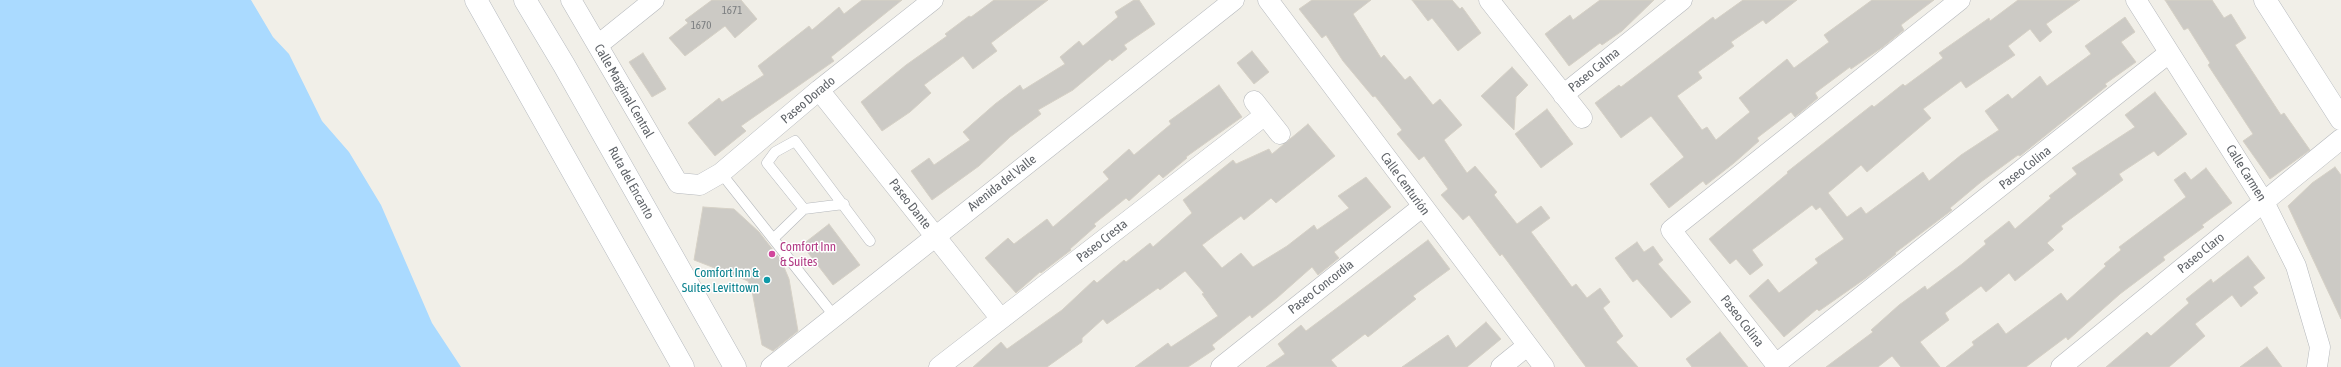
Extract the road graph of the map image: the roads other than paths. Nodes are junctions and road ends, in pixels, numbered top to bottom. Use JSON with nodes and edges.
{"nodes":[{"id":1,"x":476,"y":0,"type":"edge"},
{"id":2,"x":525,"y":0,"type":"edge"},
{"id":3,"x":571,"y":0,"type":"edge"},
{"id":4,"x":654,"y":0,"type":"edge"},
{"id":5,"x":934,"y":0,"type":"edge"},
{"id":6,"x":1234,"y":0,"type":"edge"},
{"id":7,"x":1268,"y":0,"type":"edge"},
{"id":8,"x":1489,"y":0,"type":"edge"},
{"id":9,"x":1682,"y":0,"type":"edge"},
{"id":10,"x":1960,"y":0,"type":"edge"},
{"id":11,"x":2136,"y":0,"type":"edge"},
{"id":12,"x":2265,"y":0,"type":"edge"},
{"id":13,"x":598,"y":45,"type":"junction"},
{"id":14,"x":2169,"y":53,"type":"junction"},
{"id":15,"x":819,"y":90,"type":"junction"},
{"id":16,"x":1564,"y":95,"type":"junction"},
{"id":17,"x":1582,"y":118,"type":"dead end"},
{"id":18,"x":2341,"y":119,"type":"edge"},
{"id":19,"x":1280,"y":134,"type":"dead end"},
{"id":20,"x":2341,"y":139,"type":"edge"},
{"id":21,"x":721,"y":174,"type":"junction"},
{"id":22,"x":678,"y":183,"type":"joint"},
{"id":23,"x":2264,"y":202,"type":"junction"},
{"id":24,"x":844,"y":204,"type":"junction"},
{"id":25,"x":1422,"y":207,"type":"junction"},
{"id":26,"x":804,"y":209,"type":"junction"},
{"id":27,"x":935,"y":236,"type":"junction"},
{"id":28,"x":774,"y":238,"type":"junction"},
{"id":29,"x":870,"y":241,"type":"dead end"},
{"id":30,"x":835,"y":317,"type":"junction"},
{"id":31,"x":1001,"y":319,"type":"junction"},
{"id":32,"x":1527,"y":346,"type":"junction"},
{"id":33,"x":2318,"y":364,"type":"edge"},
{"id":34,"x":1777,"y":366,"type":"edge"},
{"id":35,"x":683,"y":367,"type":"edge"},
{"id":36,"x":734,"y":367,"type":"edge"},
{"id":37,"x":771,"y":367,"type":"edge"},
{"id":38,"x":939,"y":367,"type":"edge"},
{"id":39,"x":1221,"y":367,"type":"edge"},
{"id":40,"x":1501,"y":367,"type":"edge"},
{"id":41,"x":1544,"y":367,"type":"edge"},
{"id":42,"x":2061,"y":367,"type":"edge"}],
"edges":[{"from":1,"to":35,"type":"main road"},
{"from":2,"to":36,"type":"main road","name":"Ruta del Encanto"},
{"from":3,"to":13,"type":"street","name":"Calle Marginal Central"},
{"from":4,"to":13,"type":"street"},
{"from":5,"to":15,"type":"street","name":"Paseo Dorado"},
{"from":6,"to":27,"type":"street","name":"Avenida del Valle"},
{"from":7,"to":25,"type":"street","name":"Calle Centurión"},
{"from":8,"to":16,"type":"street","name":"Paseo Calma"},
{"from":9,"to":16,"type":"street","name":"Paseo Calma"},
{"from":10,"to":34,"type":"street","name":"Paseo Colina"},
{"from":11,"to":14,"type":"street","name":"Calle Carmen"},
{"from":12,"to":18,"type":"main road"},
{"from":13,"to":22,"type":"street","name":"Calle Marginal Central"},
{"from":14,"to":23,"type":"street","name":"Calle Carmen"},
{"from":14,"to":34,"type":"street","name":"Paseo Colina"},
{"from":15,"to":21,"type":"street","name":"Paseo Dorado"},
{"from":15,"to":27,"type":"street","name":"Paseo Dante"},
{"from":16,"to":17,"type":"street"},
{"from":19,"to":31,"type":"street","name":"Paseo Cresta"},
{"from":20,"to":23,"type":"street","name":"Paseo Claro"},
{"from":21,"to":22,"type":"street","name":"Paseo Dorado"},
{"from":21,"to":28,"type":"lane"},
{"from":23,"to":33,"type":"street","name":"Calle Carmen"},
{"from":23,"to":42,"type":"street","name":"Paseo Claro"},
{"from":24,"to":26,"type":"lane"},
{"from":24,"to":26,"type":"lane"},
{"from":24,"to":29,"type":"lane"},
{"from":25,"to":32,"type":"street","name":"Calle Centurión"},
{"from":25,"to":39,"type":"street","name":"Paseo Concordia"},
{"from":26,"to":28,"type":"lane"},
{"from":27,"to":30,"type":"street","name":"Avenida del Valle"},
{"from":27,"to":31,"type":"street","name":"Paseo Dante"},
{"from":28,"to":30,"type":"lane"},
{"from":30,"to":37,"type":"street","name":"Avenida del Valle"},
{"from":31,"to":38,"type":"street","name":"Paseo Cresta"},
{"from":32,"to":40,"type":"street"},
{"from":32,"to":41,"type":"street","name":"Calle Centurión"}]}
